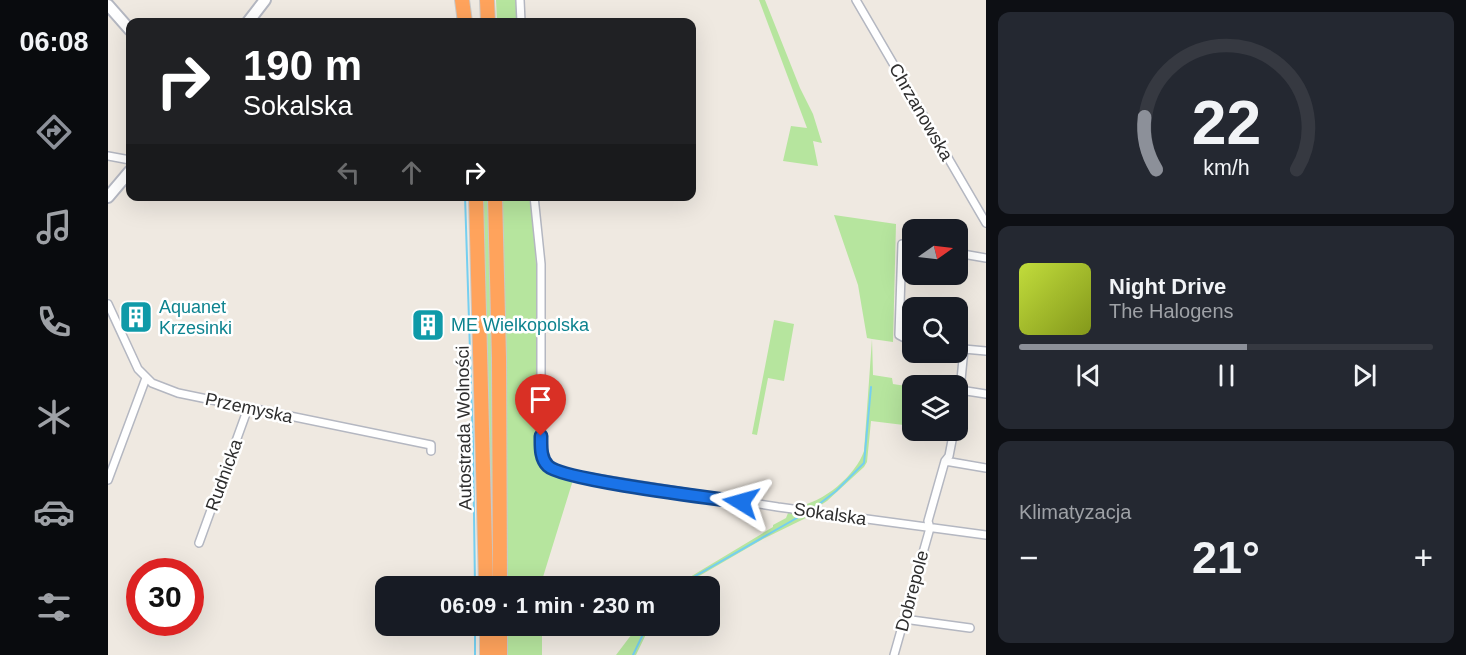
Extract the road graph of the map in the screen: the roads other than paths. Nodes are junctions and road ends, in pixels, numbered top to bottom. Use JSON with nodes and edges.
{"nodes":[{"id":1,"x":265,"y":0,"type":"edge"},
{"id":2,"x":462,"y":0,"type":"edge"},
{"id":3,"x":468,"y":0,"type":"edge"},
{"id":4,"x":487,"y":0,"type":"edge"},
{"id":5,"x":520,"y":0,"type":"edge"},
{"id":6,"x":856,"y":0,"type":"edge"},
{"id":7,"x":108,"y":7,"type":"edge"},
{"id":8,"x":251,"y":18,"type":"edge"},
{"id":9,"x":466,"y":18,"type":"edge"},
{"id":10,"x":467,"y":18,"type":"edge"},
{"id":11,"x":488,"y":18,"type":"edge"},
{"id":12,"x":521,"y":18,"type":"edge"},
{"id":13,"x":126,"y":26,"type":"edge"},
{"id":14,"x":108,"y":156,"type":"edge"},
{"id":15,"x":126,"y":159,"type":"edge"},
{"id":16,"x":126,"y":176,"type":"edge"},
{"id":17,"x":108,"y":197,"type":"edge"},
{"id":18,"x":476,"y":201,"type":"edge"},
{"id":19,"x":495,"y":201,"type":"edge"},
{"id":20,"x":535,"y":201,"type":"edge"},
{"id":21,"x":986,"y":223,"type":"edge"},
{"id":22,"x":902,"y":244,"type":"edge"},
{"id":23,"x":968,"y":255,"type":"edge"},
{"id":24,"x":986,"y":258,"type":"edge"},
{"id":25,"x":108,"y":304,"type":"edge"},
{"id":26,"x":902,"y":337,"type":"edge"},
{"id":27,"x":968,"y":349,"type":"edge"},
{"id":28,"x":986,"y":351,"type":"edge"},
{"id":29,"x":146,"y":378,"type":"junction"},
{"id":30,"x":968,"y":391,"type":"edge"},
{"id":31,"x":986,"y":394,"type":"edge"},
{"id":32,"x":248,"y":408,"type":"junction"},
{"id":33,"x":952,"y":441,"type":"edge"},
{"id":34,"x":431,"y":451,"type":"dead end"},
{"id":35,"x":945,"y":461,"type":"junction"},
{"id":36,"x":986,"y":468,"type":"edge"},
{"id":37,"x":108,"y":480,"type":"edge"},
{"id":38,"x":930,"y":528,"type":"junction"},
{"id":39,"x":986,"y":535,"type":"edge"},
{"id":40,"x":199,"y":543,"type":"dead end"},
{"id":41,"x":486,"y":576,"type":"edge"},
{"id":42,"x":500,"y":576,"type":"edge"},
{"id":43,"x":904,"y":619,"type":"junction"},
{"id":44,"x":970,"y":628,"type":"dead end"},
{"id":45,"x":487,"y":636,"type":"edge"},
{"id":46,"x":500,"y":636,"type":"edge"},
{"id":47,"x":487,"y":655,"type":"edge"},
{"id":48,"x":500,"y":655,"type":"edge"},
{"id":49,"x":894,"y":655,"type":"edge"}],
"edges":[{"from":1,"to":8,"type":"street"},
{"from":2,"to":9,"type":"highway"},
{"from":3,"to":10,"type":"highway"},
{"from":4,"to":11,"type":"highway"},
{"from":5,"to":12,"type":"street"},
{"from":6,"to":21,"type":"street","name":"Chrzanowska"},
{"from":7,"to":13,"type":"street"},
{"from":14,"to":15,"type":"street"},
{"from":16,"to":17,"type":"street"},
{"from":18,"to":41,"type":"highway","name":"Autostrada Wolności"},
{"from":19,"to":42,"type":"highway","name":"Autostrada Wolności"},
{"from":20,"to":38,"type":"street","name":"Sokalska"},
{"from":22,"to":26,"type":"street"},
{"from":23,"to":24,"type":"street"},
{"from":25,"to":29,"type":"street"},
{"from":27,"to":28,"type":"street"},
{"from":29,"to":32,"type":"street","name":"Przemyska"},
{"from":29,"to":37,"type":"street"},
{"from":30,"to":31,"type":"street"},
{"from":32,"to":34,"type":"street","name":"Przemyska"},
{"from":32,"to":40,"type":"street","name":"Rudnicka"},
{"from":33,"to":35,"type":"street","name":"Dobrepole"},
{"from":35,"to":36,"type":"street"},
{"from":35,"to":38,"type":"street","name":"Dobrepole"},
{"from":38,"to":39,"type":"street","name":"Sokalska"},
{"from":38,"to":43,"type":"street","name":"Dobrepole"},
{"from":43,"to":44,"type":"street"},
{"from":43,"to":49,"type":"street","name":"Dobrepole"},
{"from":45,"to":47,"type":"highway"},
{"from":46,"to":48,"type":"highway"}]}
